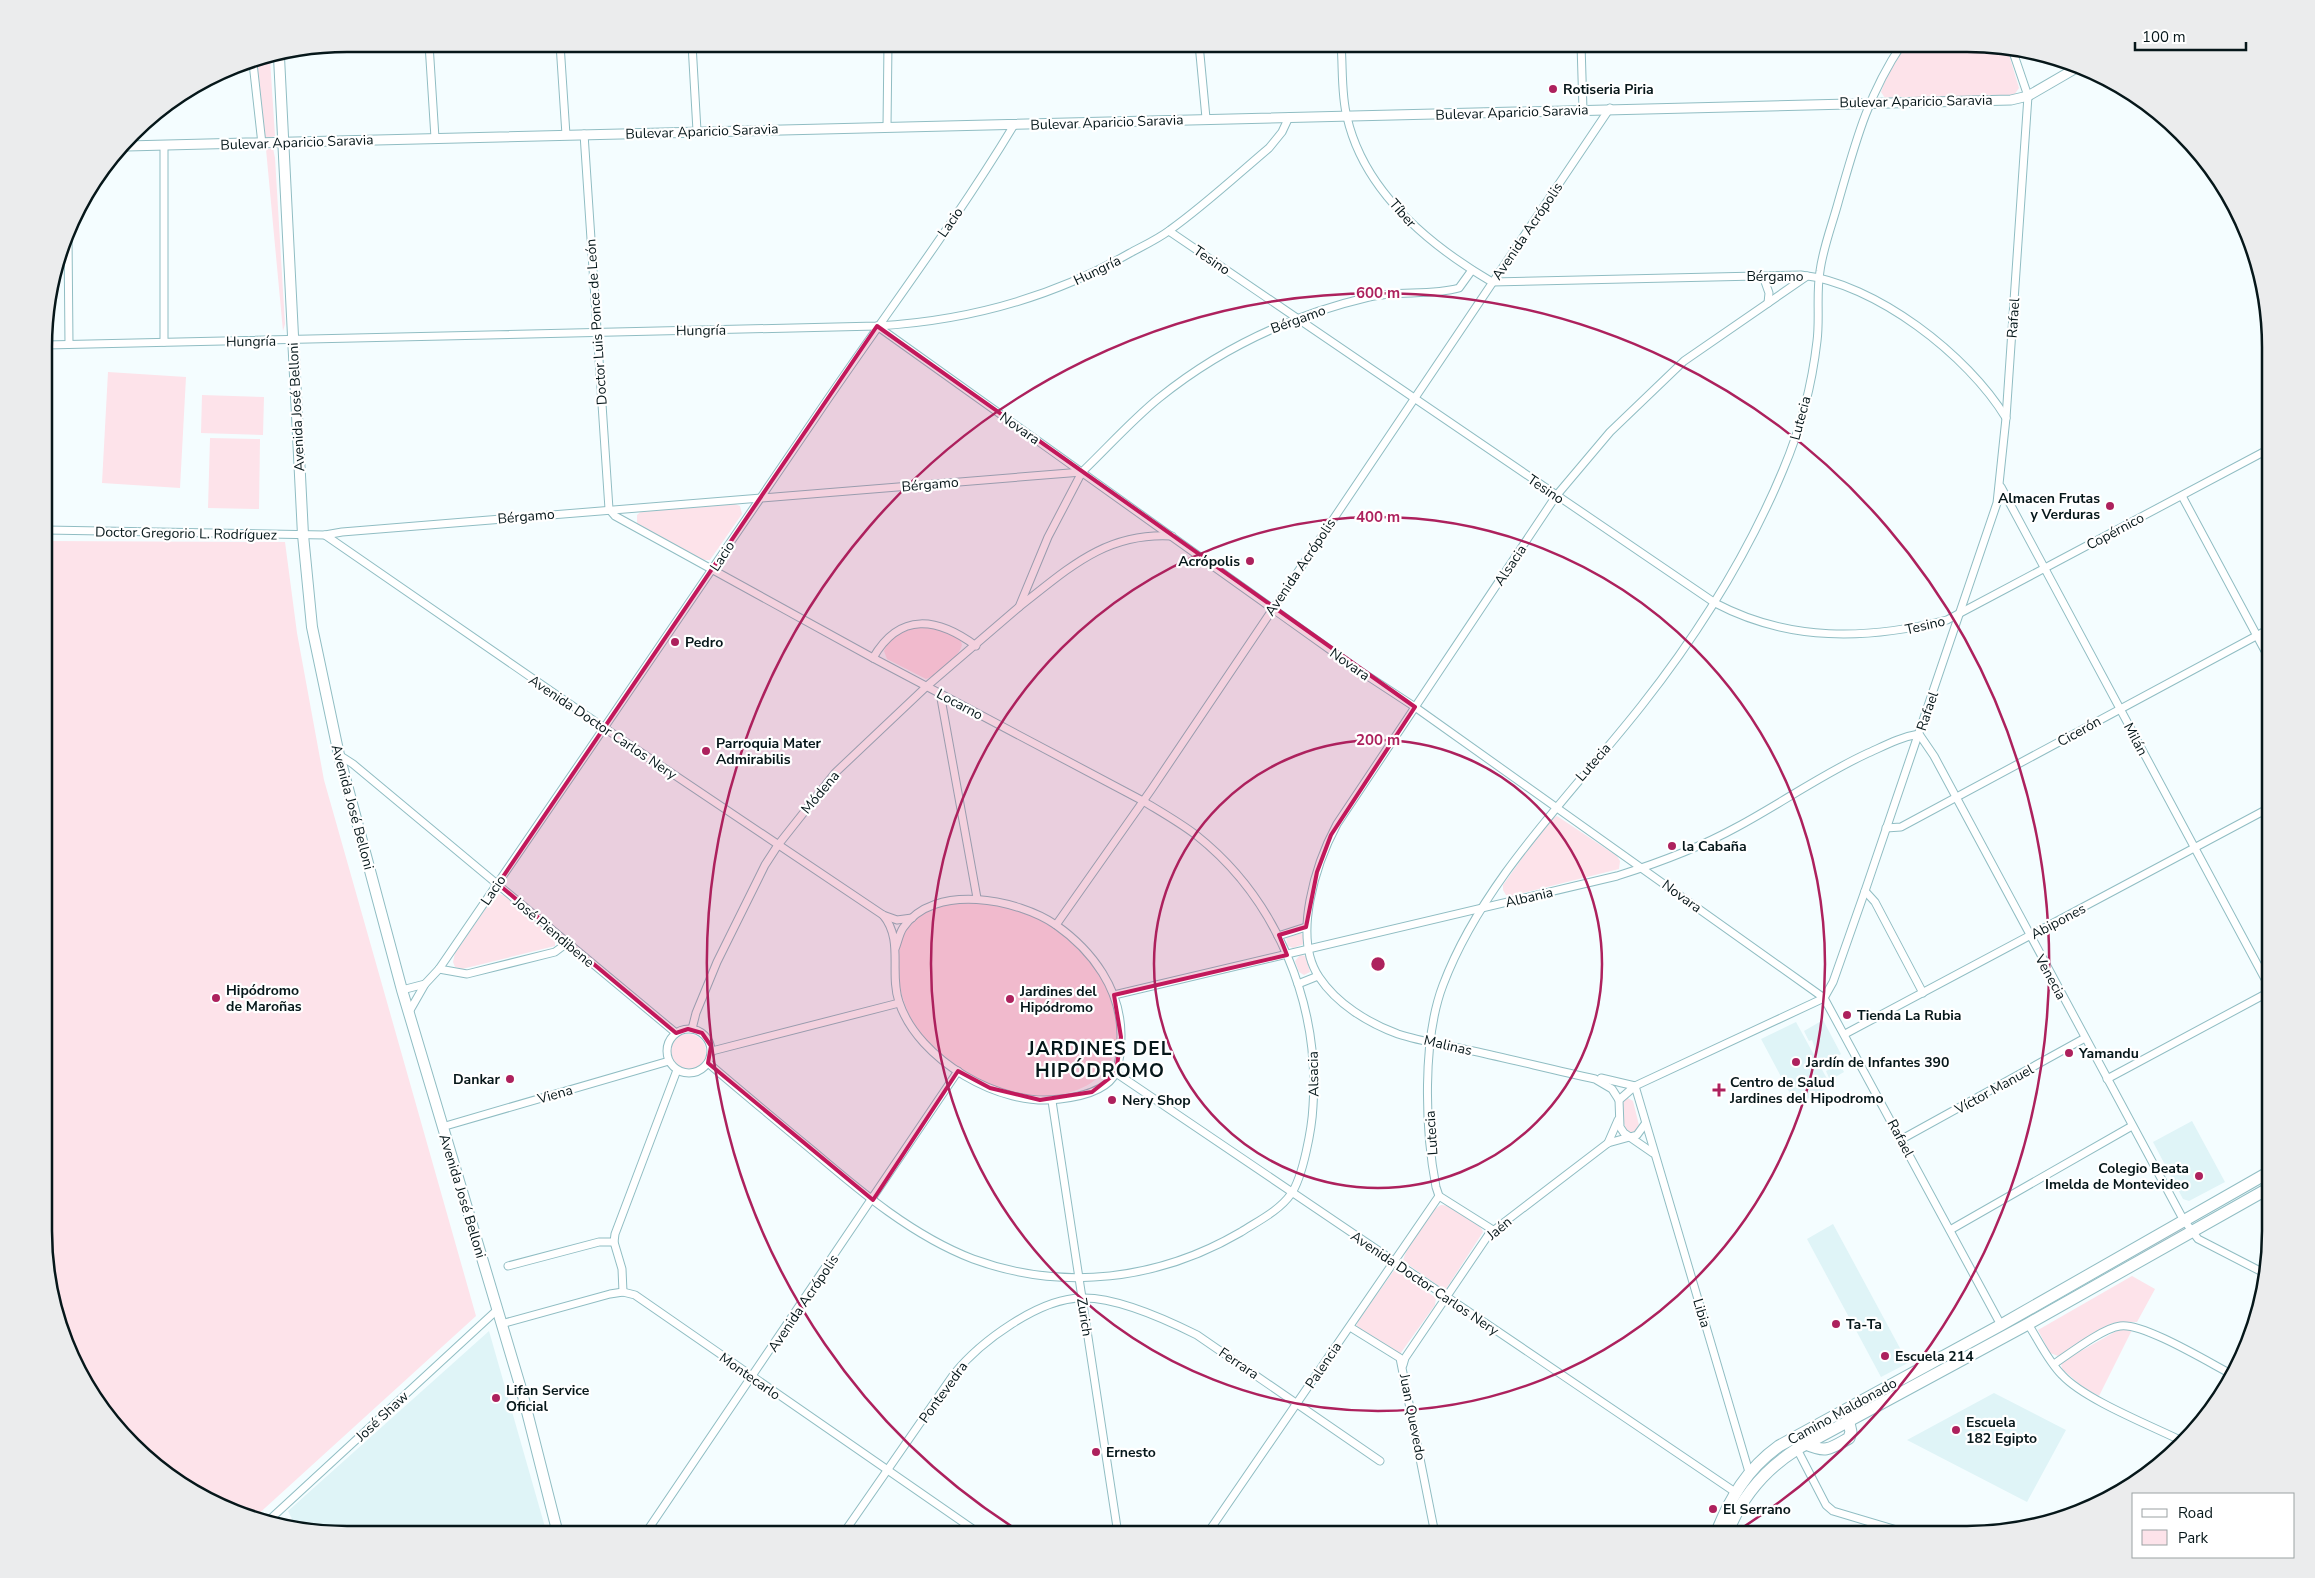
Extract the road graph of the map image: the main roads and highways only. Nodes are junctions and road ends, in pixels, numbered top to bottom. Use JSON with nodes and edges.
{"nodes":[{"id":1,"x":279,"y":61,"type":"edge"},
{"id":2,"x":2262,"y":1176,"type":"edge"},
{"id":3,"x":2262,"y":1192,"type":"edge"},
{"id":4,"x":1847,"y":1415,"type":"junction"},
{"id":5,"x":556,"y":1526,"type":"edge"},
{"id":6,"x":1720,"y":1526,"type":"edge"},
{"id":7,"x":1730,"y":1526,"type":"edge"}],
"edges":[{"from":1,"to":5,"type":"main road","name":"Avenida José Belloni"},
{"from":2,"to":4,"type":"main road","name":"Camino Maldonado"},
{"from":3,"to":4,"type":"main road","name":"Camino Maldonado"},
{"from":4,"to":6,"type":"main road","name":"Camino Maldonado"},
{"from":4,"to":7,"type":"main road","name":"Camino Maldonado"}]}
